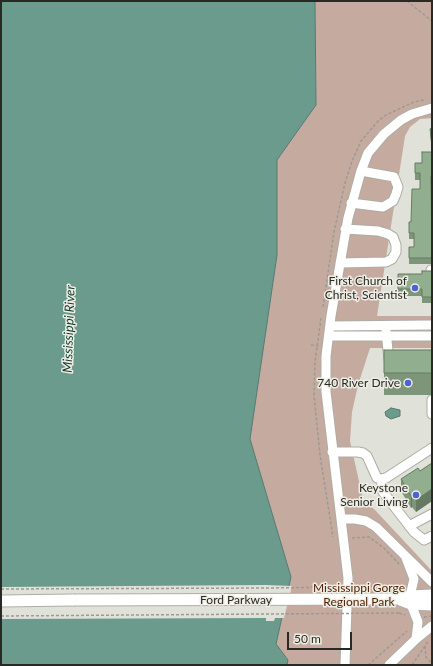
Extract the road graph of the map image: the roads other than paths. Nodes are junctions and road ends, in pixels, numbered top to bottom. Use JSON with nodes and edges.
{"nodes":[{"id":1,"x":431,"y":104,"type":"edge"},
{"id":2,"x":361,"y":171,"type":"junction"},
{"id":3,"x":351,"y":203,"type":"junction"},
{"id":4,"x":346,"y":229,"type":"junction"},
{"id":5,"x":340,"y":263,"type":"junction"},
{"id":6,"x":384,"y":326,"type":"junction"},
{"id":7,"x":432,"y":326,"type":"edge"},
{"id":8,"x":329,"y":331,"type":"junction"},
{"id":9,"x":387,"y":336,"type":"junction"},
{"id":10,"x":432,"y":336,"type":"edge"},
{"id":11,"x":397,"y":362,"type":"edge"},
{"id":12,"x":432,"y":400,"type":"edge"},
{"id":13,"x":432,"y":414,"type":"edge"},
{"id":14,"x":432,"y":448,"type":"edge"},
{"id":15,"x":332,"y":452,"type":"junction"},
{"id":16,"x":381,"y":479,"type":"junction"},
{"id":17,"x":432,"y":514,"type":"edge"},
{"id":18,"x":342,"y":519,"type":"junction"},
{"id":19,"x":410,"y":526,"type":"junction"},
{"id":20,"x":432,"y":536,"type":"edge"},
{"id":21,"x":404,"y":555,"type":"junction"},
{"id":22,"x":432,"y":582,"type":"edge"},
{"id":23,"x":432,"y":595,"type":"edge"},
{"id":24,"x":410,"y":600,"type":"junction"},
{"id":25,"x":1,"y":601,"type":"edge"},
{"id":26,"x":432,"y":605,"type":"edge"},
{"id":27,"x":432,"y":626,"type":"edge"},
{"id":28,"x":416,"y":639,"type":"junction"},
{"id":29,"x":345,"y":665,"type":"edge"},
{"id":30,"x":389,"y":665,"type":"edge"}],
"edges":[{"from":1,"to":2,"type":"street"},
{"from":2,"to":3,"type":"street"},
{"from":2,"to":3,"type":"street"},
{"from":3,"to":4,"type":"street"},
{"from":4,"to":5,"type":"street"},
{"from":4,"to":5,"type":"street"},
{"from":5,"to":8,"type":"street"},
{"from":6,"to":7,"type":"street"},
{"from":6,"to":8,"type":"street"},
{"from":6,"to":9,"type":"street"},
{"from":8,"to":9,"type":"street"},
{"from":8,"to":15,"type":"street"},
{"from":9,"to":10,"type":"street"},
{"from":9,"to":11,"type":"street"},
{"from":12,"to":13,"type":"street"},
{"from":14,"to":16,"type":"street"},
{"from":15,"to":16,"type":"street"},
{"from":15,"to":18,"type":"street"},
{"from":16,"to":19,"type":"street"},
{"from":17,"to":19,"type":"street"},
{"from":18,"to":21,"type":"street"},
{"from":18,"to":29,"type":"street"},
{"from":19,"to":20,"type":"street"},
{"from":21,"to":22,"type":"street"},
{"from":21,"to":24,"type":"street"},
{"from":23,"to":24,"type":"main road","name":"Ford Parkway"},
{"from":24,"to":25,"type":"main road","name":"Ford Parkway","bridge":true},
{"from":24,"to":26,"type":"main road","name":"Ford Parkway"},
{"from":24,"to":28,"type":"street"},
{"from":27,"to":28,"type":"street"},
{"from":28,"to":30,"type":"street"}]}
